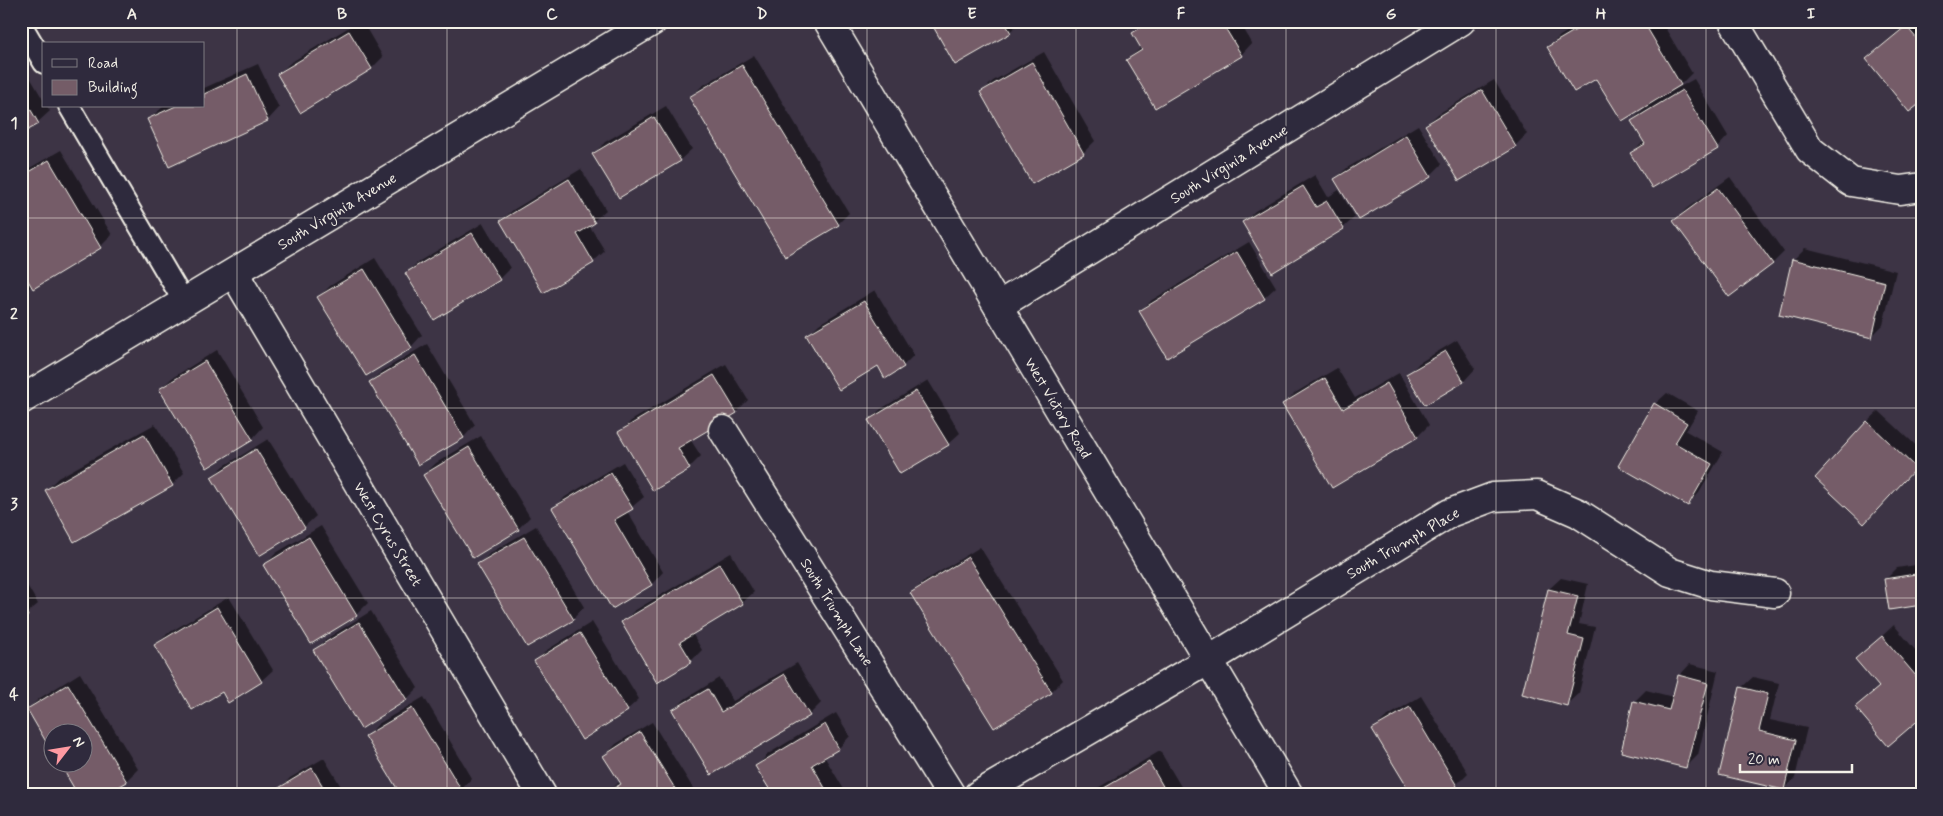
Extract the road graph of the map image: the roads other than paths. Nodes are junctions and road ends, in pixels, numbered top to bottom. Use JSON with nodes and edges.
{"nodes":[{"id":1,"x":654,"y":21,"type":"edge"},
{"id":2,"x":828,"y":21,"type":"edge"},
{"id":3,"x":1461,"y":21,"type":"edge"},
{"id":4,"x":1733,"y":21,"type":"edge"},
{"id":5,"x":21,"y":24,"type":"edge"},
{"id":6,"x":42,"y":60,"type":"edge"},
{"id":7,"x":70,"y":108,"type":"edge"},
{"id":8,"x":1922,"y":187,"type":"edge"},
{"id":9,"x":234,"y":272,"type":"junction"},
{"id":10,"x":184,"y":302,"type":"junction"},
{"id":11,"x":998,"y":306,"type":"junction"},
{"id":12,"x":21,"y":400,"type":"edge"},
{"id":13,"x":723,"y":430,"type":"dead end"},
{"id":14,"x":1774,"y":593,"type":"dead end"},
{"id":15,"x":1209,"y":660,"type":"junction"},
{"id":16,"x":542,"y":795,"type":"edge"},
{"id":17,"x":951,"y":795,"type":"edge"},
{"id":18,"x":978,"y":795,"type":"edge"},
{"id":19,"x":1289,"y":795,"type":"edge"}],
"edges":[{"from":1,"to":9,"type":"street","name":"South Virginia Avenue"},
{"from":2,"to":11,"type":"street","name":"West Victory Road"},
{"from":3,"to":11,"type":"street","name":"South Virginia Avenue"},
{"from":4,"to":8,"type":"street"},
{"from":5,"to":6,"type":"lane"},
{"from":7,"to":10,"type":"lane"},
{"from":9,"to":10,"type":"street","name":"South Virginia Avenue"},
{"from":9,"to":16,"type":"street","name":"West Cyrus Street"},
{"from":10,"to":12,"type":"street","name":"South Virginia Avenue"},
{"from":11,"to":15,"type":"street","name":"West Victory Road"},
{"from":13,"to":17,"type":"street","name":"South Triumph Lane"},
{"from":14,"to":15,"type":"street","name":"South Triumph Place"},
{"from":15,"to":18,"type":"street"},
{"from":15,"to":19,"type":"street","name":"West Victory Road"}]}
